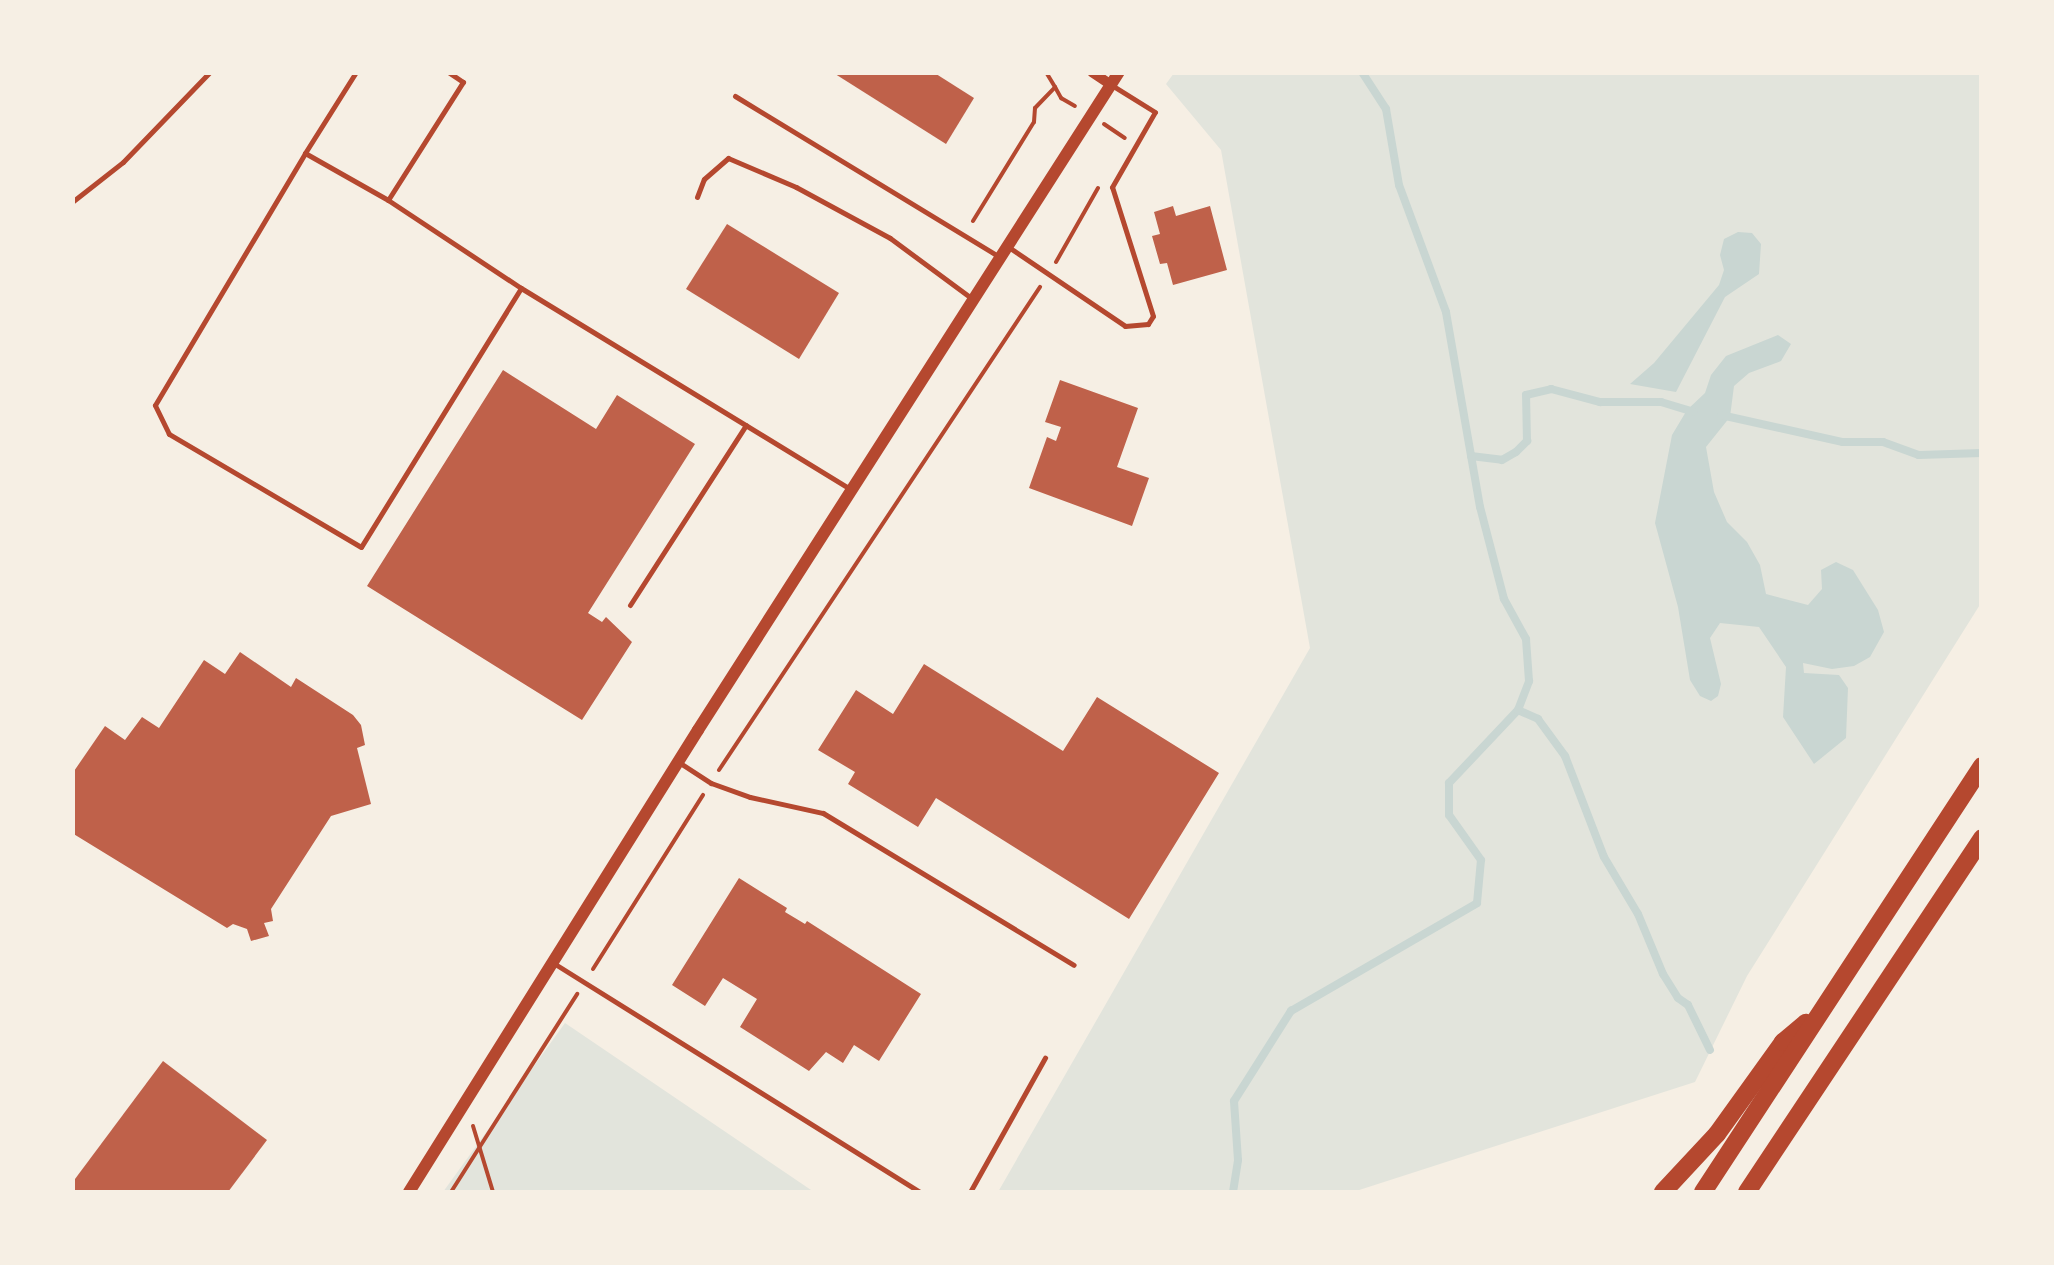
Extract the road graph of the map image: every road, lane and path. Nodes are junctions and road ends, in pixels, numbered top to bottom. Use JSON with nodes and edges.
{"nodes":[{"id":1,"x":210,"y":72,"type":"edge"},
{"id":2,"x":356,"y":72,"type":"edge"},
{"id":3,"x":448,"y":72,"type":"edge"},
{"id":4,"x":1046,"y":72,"type":"edge"},
{"id":5,"x":1092,"y":72,"type":"edge"},
{"id":6,"x":1115,"y":79,"type":"edge"},
{"id":7,"x":1055,"y":87,"type":"junction"},
{"id":8,"x":735,"y":96,"type":"dead end"},
{"id":9,"x":1091,"y":116,"type":"junction"},
{"id":10,"x":1128,"y":140,"type":"dead end"},
{"id":11,"x":305,"y":153,"type":"junction"},
{"id":12,"x":1106,"y":174,"type":"dead end"},
{"id":13,"x":697,"y":197,"type":"dead end"},
{"id":14,"x":388,"y":200,"type":"junction"},
{"id":15,"x":72,"y":202,"type":"edge"},
{"id":16,"x":973,"y":221,"type":"dead end"},
{"id":17,"x":1004,"y":252,"type":"junction"},
{"id":18,"x":1049,"y":274,"type":"junction"},
{"id":19,"x":521,"y":288,"type":"junction"},
{"id":20,"x":973,"y":300,"type":"junction"},
{"id":21,"x":746,"y":425,"type":"junction"},
{"id":22,"x":852,"y":490,"type":"junction"},
{"id":23,"x":630,"y":605,"type":"dead end"},
{"id":24,"x":678,"y":762,"type":"junction"},
{"id":25,"x":1982,"y":766,"type":"edge"},
{"id":26,"x":710,"y":783,"type":"junction"},
{"id":27,"x":1982,"y":838,"type":"edge"},
{"id":28,"x":552,"y":963,"type":"junction"},
{"id":29,"x":1074,"y":966,"type":"dead end"},
{"id":30,"x":584,"y":982,"type":"junction"},
{"id":31,"x":1816,"y":1018,"type":"junction"},
{"id":32,"x":1045,"y":1058,"type":"dead end"},
{"id":33,"x":466,"y":1107,"type":"junction"},
{"id":34,"x":481,"y":1148,"type":"junction"},
{"id":35,"x":409,"y":1192,"type":"edge"},
{"id":36,"x":451,"y":1192,"type":"edge"},
{"id":37,"x":493,"y":1192,"type":"edge"},
{"id":38,"x":920,"y":1192,"type":"edge"},
{"id":39,"x":970,"y":1192,"type":"edge"},
{"id":40,"x":1663,"y":1192,"type":"edge"},
{"id":41,"x":1703,"y":1192,"type":"edge"},
{"id":42,"x":1747,"y":1192,"type":"edge"}],
"edges":[{"from":1,"to":15,"type":"lane"},
{"from":2,"to":11,"type":"lane"},
{"from":3,"to":14,"type":"lane"},
{"from":4,"to":7,"type":"path"},
{"from":5,"to":6,"type":"street"},
{"from":6,"to":9,"type":"street"},
{"from":6,"to":18,"type":"lane"},
{"from":7,"to":9,"type":"path"},
{"from":7,"to":16,"type":"path"},
{"from":8,"to":17,"type":"lane"},
{"from":9,"to":10,"type":"path"},
{"from":9,"to":17,"type":"street"},
{"from":11,"to":14,"type":"lane"},
{"from":11,"to":19,"type":"lane"},
{"from":12,"to":18,"type":"path"},
{"from":13,"to":20,"type":"lane"},
{"from":14,"to":19,"type":"lane"},
{"from":17,"to":18,"type":"lane"},
{"from":17,"to":20,"type":"street"},
{"from":18,"to":26,"type":"path"},
{"from":19,"to":21,"type":"lane"},
{"from":20,"to":22,"type":"street"},
{"from":21,"to":22,"type":"lane"},
{"from":21,"to":23,"type":"lane"},
{"from":22,"to":24,"type":"street"},
{"from":24,"to":26,"type":"lane"},
{"from":24,"to":28,"type":"street"},
{"from":25,"to":31,"type":"highway"},
{"from":26,"to":29,"type":"lane"},
{"from":26,"to":30,"type":"path"},
{"from":27,"to":42,"type":"highway"},
{"from":28,"to":30,"type":"lane"},
{"from":28,"to":33,"type":"street"},
{"from":30,"to":34,"type":"path"},
{"from":30,"to":38,"type":"lane"},
{"from":31,"to":40,"type":"highway"},
{"from":31,"to":41,"type":"highway"},
{"from":32,"to":39,"type":"lane"},
{"from":33,"to":34,"type":"path"},
{"from":33,"to":35,"type":"street"},
{"from":34,"to":36,"type":"path"},
{"from":34,"to":37,"type":"path"}]}
